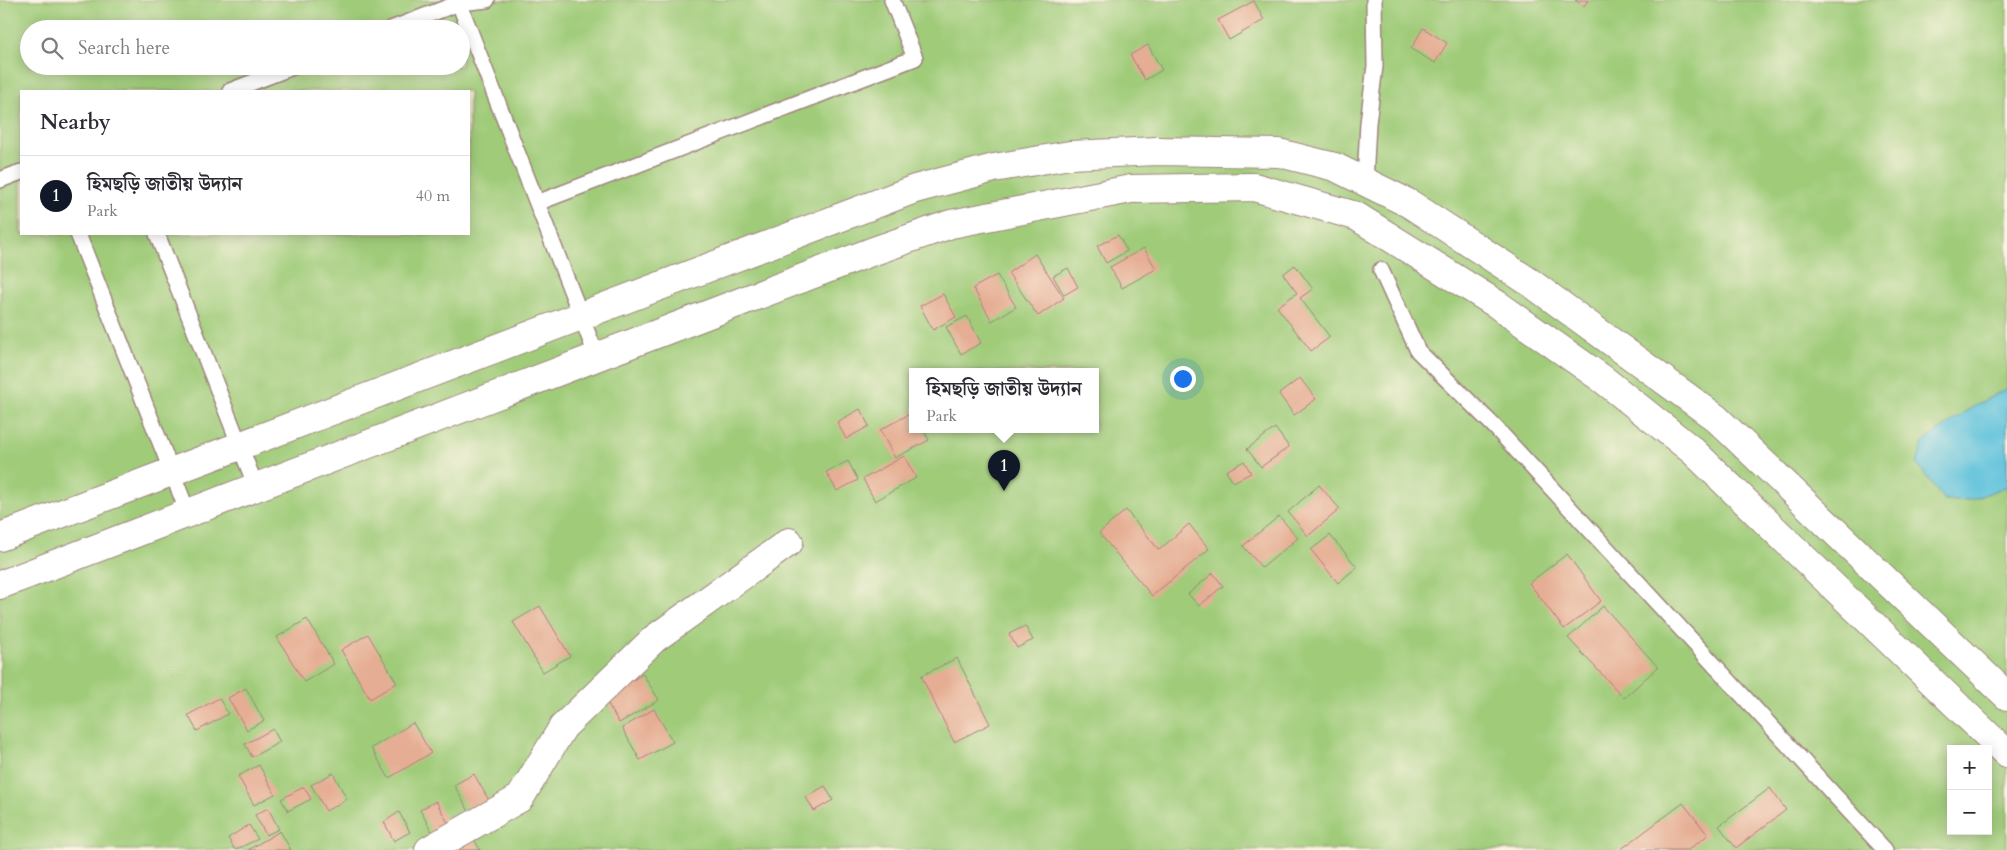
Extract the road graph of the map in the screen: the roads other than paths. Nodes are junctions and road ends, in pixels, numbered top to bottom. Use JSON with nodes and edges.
{"nodes":[{"id":1,"x":487,"y":0,"type":"edge"},
{"id":2,"x":892,"y":0,"type":"edge"},
{"id":3,"x":1374,"y":0,"type":"edge"},
{"id":4,"x":459,"y":2,"type":"junction"},
{"id":5,"x":414,"y":20,"type":"edge"},
{"id":6,"x":466,"y":20,"type":"edge"},
{"id":7,"x":470,"y":30,"type":"edge"},
{"id":8,"x":271,"y":75,"type":"edge"},
{"id":9,"x":233,"y":90,"type":"edge"},
{"id":10,"x":20,"y":172,"type":"edge"},
{"id":11,"x":0,"y":180,"type":"edge"},
{"id":12,"x":1365,"y":182,"type":"junction"},
{"id":13,"x":537,"y":203,"type":"junction"},
{"id":14,"x":78,"y":235,"type":"edge"},
{"id":15,"x":158,"y":235,"type":"edge"},
{"id":16,"x":1381,"y":270,"type":"dead end"},
{"id":17,"x":581,"y":316,"type":"junction"},
{"id":18,"x":597,"y":357,"type":"junction"},
{"id":19,"x":240,"y":446,"type":"junction"},
{"id":20,"x":171,"y":472,"type":"junction"},
{"id":21,"x":256,"y":487,"type":"junction"},
{"id":22,"x":188,"y":513,"type":"junction"},
{"id":23,"x":0,"y":537,"type":"edge"},
{"id":24,"x":789,"y":542,"type":"dead end"},
{"id":25,"x":0,"y":585,"type":"edge"},
{"id":26,"x":2007,"y":696,"type":"edge"},
{"id":27,"x":2007,"y":754,"type":"edge"},
{"id":28,"x":428,"y":850,"type":"edge"},
{"id":29,"x":1885,"y":850,"type":"edge"}],
"edges":[{"from":1,"to":4,"type":"lane"},
{"from":2,"to":13,"type":"lane"},
{"from":3,"to":12,"type":"lane"},
{"from":4,"to":5,"type":"lane"},
{"from":4,"to":6,"type":"lane"},
{"from":7,"to":13,"type":"lane"},
{"from":8,"to":9,"type":"lane"},
{"from":10,"to":11,"type":"lane"},
{"from":12,"to":17,"type":"street"},
{"from":12,"to":26,"type":"street"},
{"from":13,"to":17,"type":"lane"},
{"from":14,"to":20,"type":"lane"},
{"from":15,"to":19,"type":"lane"},
{"from":16,"to":29,"type":"lane"},
{"from":17,"to":18,"type":"lane"},
{"from":17,"to":19,"type":"street"},
{"from":18,"to":21,"type":"street"},
{"from":18,"to":27,"type":"street"},
{"from":19,"to":20,"type":"street"},
{"from":19,"to":21,"type":"lane"},
{"from":20,"to":22,"type":"lane"},
{"from":20,"to":23,"type":"street"},
{"from":21,"to":22,"type":"street"},
{"from":22,"to":25,"type":"street"},
{"from":24,"to":28,"type":"street"}]}
